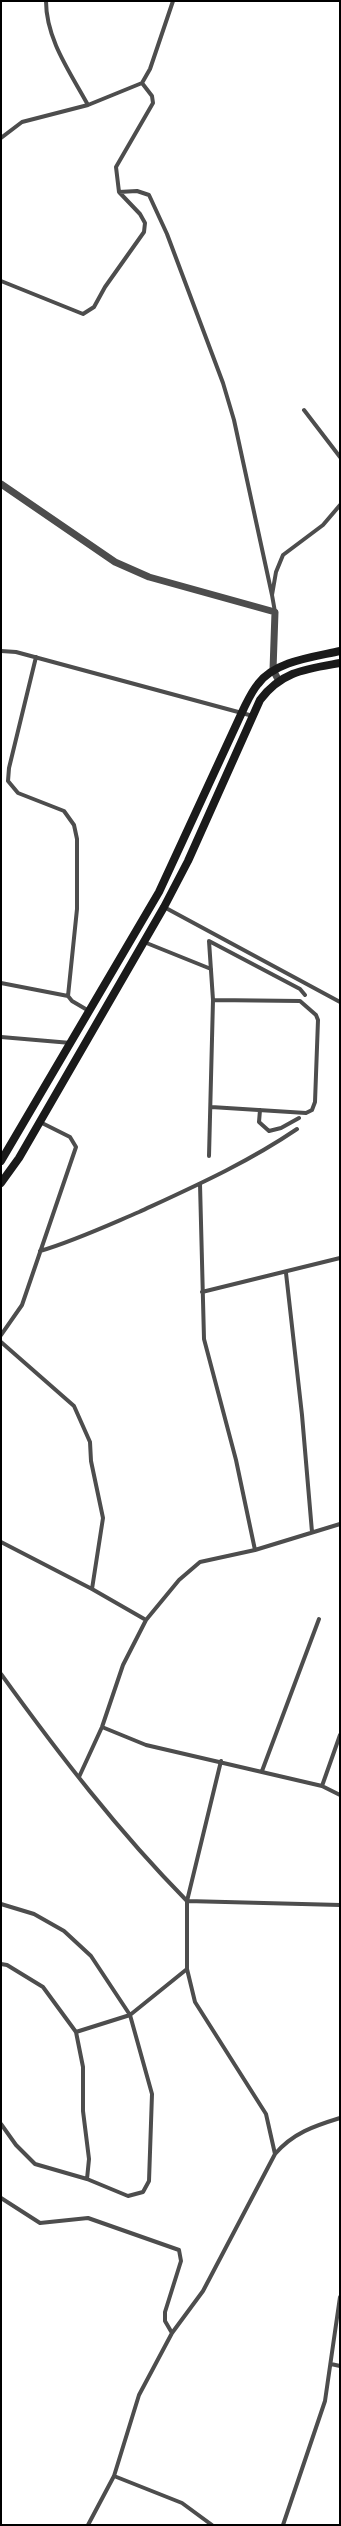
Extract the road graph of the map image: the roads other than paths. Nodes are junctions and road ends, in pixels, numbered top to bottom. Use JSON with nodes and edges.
{"nodes":[{"id":1,"x":46,"y":1,"type":"edge"},
{"id":2,"x":173,"y":1,"type":"edge"},
{"id":3,"x":142,"y":83,"type":"junction"},
{"id":4,"x":88,"y":105,"type":"junction"},
{"id":5,"x":1,"y":138,"type":"edge"},
{"id":6,"x":120,"y":192,"type":"junction"},
{"id":7,"x":1,"y":281,"type":"edge"},
{"id":8,"x":304,"y":410,"type":"dead end"},
{"id":9,"x":340,"y":457,"type":"edge"},
{"id":10,"x":1,"y":484,"type":"edge"},
{"id":11,"x":340,"y":505,"type":"edge"},
{"id":12,"x":272,"y":595,"type":"junction"},
{"id":13,"x":275,"y":612,"type":"junction"},
{"id":14,"x":1,"y":651,"type":"edge"},
{"id":15,"x":340,"y":651,"type":"edge"},
{"id":16,"x":36,"y":657,"type":"junction"},
{"id":17,"x":340,"y":663,"type":"edge"},
{"id":18,"x":273,"y":670,"type":"junction"},
{"id":19,"x":279,"y":681,"type":"junction"},
{"id":20,"x":241,"y":714,"type":"junction"},
{"id":21,"x":253,"y":716,"type":"junction"},
{"id":22,"x":164,"y":907,"type":"junction"},
{"id":23,"x":144,"y":942,"type":"junction"},
{"id":24,"x":211,"y":969,"type":"junction"},
{"id":25,"x":114,"y":970,"type":"junction"},
{"id":26,"x":124,"y":977,"type":"junction"},
{"id":27,"x":1,"y":983,"type":"edge"},
{"id":28,"x":304,"y":995,"type":"dead end"},
{"id":29,"x":68,"y":996,"type":"junction"},
{"id":30,"x":213,"y":1000,"type":"junction"},
{"id":31,"x":340,"y":1002,"type":"edge"},
{"id":32,"x":90,"y":1012,"type":"junction"},
{"id":33,"x":1,"y":1037,"type":"edge"},
{"id":34,"x":71,"y":1043,"type":"junction"},
{"id":35,"x":42,"y":1094,"type":"junction"},
{"id":36,"x":52,"y":1100,"type":"junction"},
{"id":37,"x":211,"y":1107,"type":"junction"},
{"id":38,"x":260,"y":1110,"type":"junction"},
{"id":39,"x":298,"y":1118,"type":"dead end"},
{"id":40,"x":40,"y":1122,"type":"junction"},
{"id":41,"x":297,"y":1129,"type":"dead end"},
{"id":42,"x":209,"y":1156,"type":"dead end"},
{"id":43,"x":1,"y":1161,"type":"edge"},
{"id":44,"x":1,"y":1183,"type":"edge"},
{"id":45,"x":200,"y":1184,"type":"junction"},
{"id":46,"x":40,"y":1251,"type":"junction"},
{"id":47,"x":340,"y":1258,"type":"edge"},
{"id":48,"x":286,"y":1273,"type":"junction"},
{"id":49,"x":202,"y":1292,"type":"junction"},
{"id":50,"x":1,"y":1336,"type":"edge"},
{"id":51,"x":1,"y":1342,"type":"edge"},
{"id":52,"x":340,"y":1524,"type":"edge"},
{"id":53,"x":312,"y":1532,"type":"junction"},
{"id":54,"x":1,"y":1542,"type":"edge"},
{"id":55,"x":255,"y":1550,"type":"junction"},
{"id":56,"x":92,"y":1589,"type":"junction"},
{"id":57,"x":319,"y":1619,"type":"dead end"},
{"id":58,"x":146,"y":1620,"type":"junction"},
{"id":59,"x":1,"y":1674,"type":"edge"},
{"id":60,"x":102,"y":1727,"type":"junction"},
{"id":61,"x":340,"y":1735,"type":"edge"},
{"id":62,"x":221,"y":1761,"type":"junction"},
{"id":63,"x":262,"y":1771,"type":"junction"},
{"id":64,"x":79,"y":1777,"type":"junction"},
{"id":65,"x":322,"y":1786,"type":"junction"},
{"id":66,"x":340,"y":1795,"type":"edge"},
{"id":67,"x":187,"y":1901,"type":"junction"},
{"id":68,"x":1,"y":1904,"type":"edge"},
{"id":69,"x":340,"y":1905,"type":"edge"},
{"id":70,"x":1,"y":1964,"type":"edge"},
{"id":71,"x":187,"y":1969,"type":"junction"},
{"id":72,"x":130,"y":2015,"type":"junction"},
{"id":73,"x":76,"y":2032,"type":"junction"},
{"id":74,"x":340,"y":2118,"type":"edge"},
{"id":75,"x":1,"y":2124,"type":"edge"},
{"id":76,"x":275,"y":2154,"type":"junction"},
{"id":77,"x":87,"y":2179,"type":"junction"},
{"id":78,"x":1,"y":2198,"type":"edge"},
{"id":79,"x":340,"y":2297,"type":"edge"},
{"id":80,"x":172,"y":2333,"type":"junction"},
{"id":81,"x":331,"y":2364,"type":"junction"},
{"id":82,"x":340,"y":2366,"type":"edge"},
{"id":83,"x":114,"y":2476,"type":"junction"},
{"id":84,"x":88,"y":2525,"type":"edge"},
{"id":85,"x":212,"y":2525,"type":"edge"},
{"id":86,"x":283,"y":2525,"type":"edge"}],
"edges":[{"from":1,"to":4,"type":"street"},
{"from":2,"to":3,"type":"street"},
{"from":3,"to":4,"type":"street"},
{"from":3,"to":6,"type":"street"},
{"from":4,"to":5,"type":"street"},
{"from":6,"to":7,"type":"street"},
{"from":6,"to":12,"type":"street"},
{"from":8,"to":9,"type":"street"},
{"from":10,"to":13,"type":"street"},
{"from":11,"to":12,"type":"street"},
{"from":12,"to":13,"type":"street"},
{"from":13,"to":18,"type":"street"},
{"from":14,"to":16,"type":"street"},
{"from":15,"to":18,"type":"main road"},
{"from":16,"to":20,"type":"street"},
{"from":16,"to":29,"type":"street"},
{"from":17,"to":19,"type":"main road"},
{"from":18,"to":19,"type":"street"},
{"from":18,"to":20,"type":"main road"},
{"from":19,"to":21,"type":"main road"},
{"from":20,"to":21,"type":"street"},
{"from":20,"to":25,"type":"main road"},
{"from":21,"to":22,"type":"main road"},
{"from":22,"to":23,"type":"main road"},
{"from":22,"to":31,"type":"street"},
{"from":23,"to":24,"type":"street"},
{"from":23,"to":26,"type":"main road"},
{"from":24,"to":28,"type":"street"},
{"from":24,"to":30,"type":"street"},
{"from":25,"to":26,"type":"main road"},
{"from":25,"to":32,"type":"main road"},
{"from":26,"to":36,"type":"main road"},
{"from":27,"to":29,"type":"street"},
{"from":29,"to":32,"type":"street"},
{"from":30,"to":37,"type":"street"},
{"from":30,"to":38,"type":"street"},
{"from":32,"to":34,"type":"main road"},
{"from":33,"to":34,"type":"street"},
{"from":34,"to":35,"type":"main road"},
{"from":35,"to":36,"type":"main road"},
{"from":35,"to":43,"type":"main road"},
{"from":36,"to":40,"type":"main road"},
{"from":37,"to":38,"type":"street"},
{"from":37,"to":42,"type":"street"},
{"from":38,"to":39,"type":"street"},
{"from":40,"to":44,"type":"main road"},
{"from":40,"to":46,"type":"street"},
{"from":41,"to":45,"type":"street"},
{"from":45,"to":46,"type":"street"},
{"from":45,"to":49,"type":"street"},
{"from":46,"to":50,"type":"street"},
{"from":47,"to":48,"type":"street"},
{"from":48,"to":49,"type":"street"},
{"from":48,"to":53,"type":"street"},
{"from":49,"to":55,"type":"street"},
{"from":51,"to":56,"type":"street"},
{"from":52,"to":53,"type":"street"},
{"from":53,"to":55,"type":"street"},
{"from":54,"to":56,"type":"street"},
{"from":55,"to":58,"type":"street"},
{"from":56,"to":58,"type":"street"},
{"from":57,"to":63,"type":"street"},
{"from":58,"to":60,"type":"street"},
{"from":59,"to":64,"type":"street"},
{"from":60,"to":62,"type":"street"},
{"from":60,"to":64,"type":"street"},
{"from":61,"to":65,"type":"street"},
{"from":62,"to":63,"type":"street"},
{"from":62,"to":67,"type":"street"},
{"from":63,"to":65,"type":"street"},
{"from":64,"to":67,"type":"street"},
{"from":65,"to":66,"type":"street"},
{"from":67,"to":69,"type":"street"},
{"from":67,"to":71,"type":"street"},
{"from":68,"to":72,"type":"street"},
{"from":70,"to":73,"type":"street"},
{"from":71,"to":72,"type":"street"},
{"from":71,"to":76,"type":"street"},
{"from":72,"to":73,"type":"street"},
{"from":72,"to":77,"type":"street"},
{"from":73,"to":77,"type":"street"},
{"from":74,"to":76,"type":"street"},
{"from":75,"to":77,"type":"street"},
{"from":76,"to":80,"type":"street"},
{"from":78,"to":80,"type":"street"},
{"from":79,"to":81,"type":"street"},
{"from":80,"to":83,"type":"street"},
{"from":81,"to":82,"type":"street"},
{"from":81,"to":86,"type":"street"},
{"from":83,"to":84,"type":"street"},
{"from":83,"to":85,"type":"street"}]}
